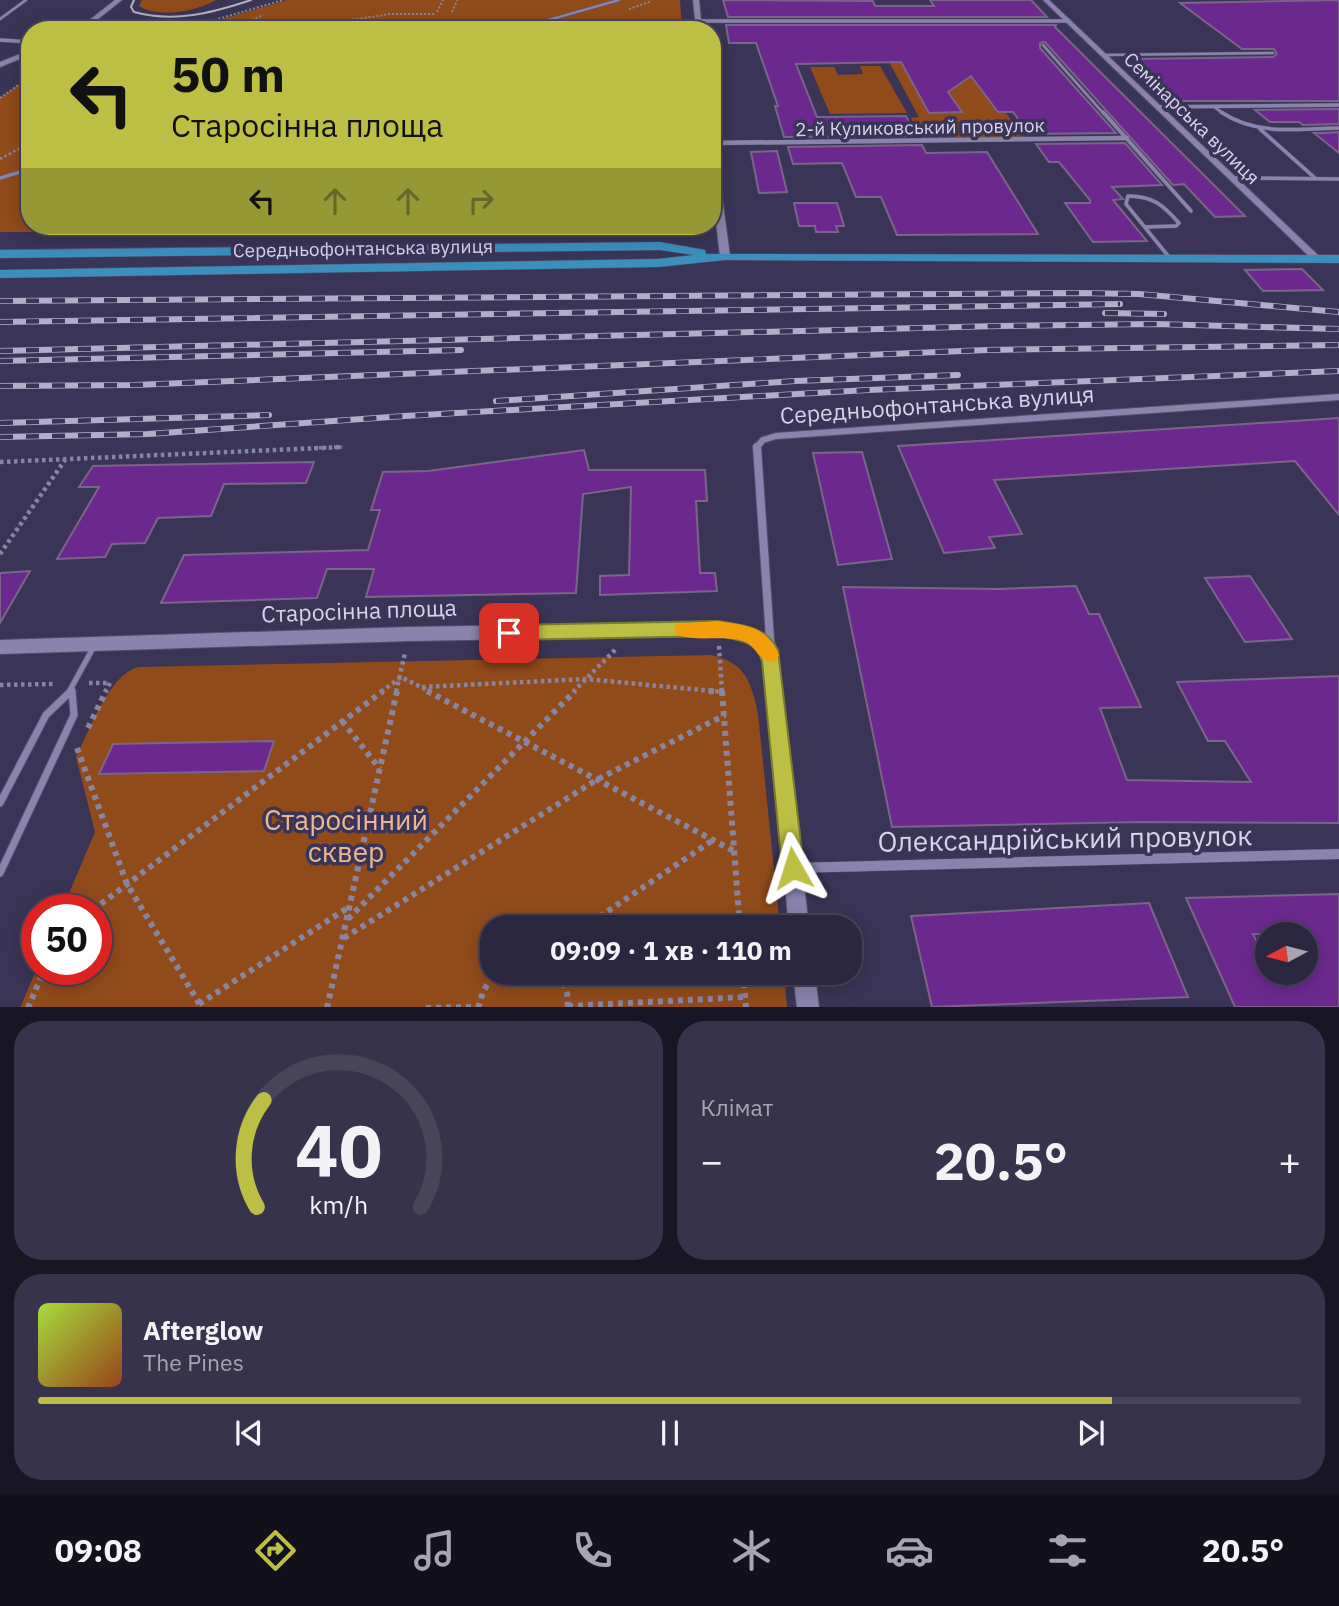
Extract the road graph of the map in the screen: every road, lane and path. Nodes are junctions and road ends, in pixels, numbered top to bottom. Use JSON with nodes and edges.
{"nodes":[{"id":1,"x":26,"y":0,"type":"edge"},
{"id":2,"x":120,"y":0,"type":"edge"},
{"id":3,"x":283,"y":0,"type":"edge"},
{"id":4,"x":443,"y":0,"type":"edge"},
{"id":5,"x":457,"y":0,"type":"edge"},
{"id":6,"x":619,"y":0,"type":"edge"},
{"id":7,"x":696,"y":0,"type":"edge"},
{"id":8,"x":1046,"y":0,"type":"edge"},
{"id":9,"x":452,"y":12,"type":"dead end"},
{"id":10,"x":263,"y":15,"type":"dead end"},
{"id":11,"x":0,"y":19,"type":"edge"},
{"id":12,"x":92,"y":21,"type":"edge"},
{"id":13,"x":211,"y":21,"type":"edge"},
{"id":14,"x":250,"y":21,"type":"edge"},
{"id":15,"x":344,"y":21,"type":"edge"},
{"id":16,"x":545,"y":21,"type":"edge"},
{"id":17,"x":698,"y":21,"type":"edge"},
{"id":18,"x":1068,"y":21,"type":"junction"},
{"id":19,"x":721,"y":26,"type":"edge"},
{"id":20,"x":0,"y":40,"type":"edge"},
{"id":21,"x":21,"y":41,"type":"edge"},
{"id":22,"x":1044,"y":44,"type":"dead end"},
{"id":23,"x":1273,"y":53,"type":"dead end"},
{"id":24,"x":1103,"y":55,"type":"junction"},
{"id":25,"x":21,"y":56,"type":"edge"},
{"id":26,"x":15,"y":58,"type":"junction"},
{"id":27,"x":0,"y":65,"type":"edge"},
{"id":28,"x":0,"y":75,"type":"edge"},
{"id":29,"x":21,"y":83,"type":"edge"},
{"id":30,"x":0,"y":98,"type":"edge"},
{"id":31,"x":1213,"y":106,"type":"junction"},
{"id":32,"x":1339,"y":106,"type":"edge"},
{"id":33,"x":1158,"y":107,"type":"junction"},
{"id":34,"x":1339,"y":128,"type":"edge"},
{"id":35,"x":1259,"y":129,"type":"junction"},
{"id":36,"x":1127,"y":138,"type":"junction"},
{"id":37,"x":721,"y":143,"type":"edge"},
{"id":38,"x":21,"y":148,"type":"edge"},
{"id":39,"x":0,"y":159,"type":"edge"},
{"id":40,"x":21,"y":172,"type":"edge"},
{"id":41,"x":0,"y":178,"type":"edge"},
{"id":42,"x":1232,"y":178,"type":"junction"},
{"id":43,"x":1315,"y":178,"type":"junction"},
{"id":44,"x":1339,"y":179,"type":"edge"},
{"id":45,"x":1191,"y":211,"type":"dead end"},
{"id":46,"x":721,"y":219,"type":"edge"},
{"id":47,"x":1145,"y":227,"type":"junction"},
{"id":48,"x":0,"y":254,"type":"edge"},
{"id":49,"x":726,"y":256,"type":"junction"},
{"id":50,"x":1169,"y":257,"type":"junction"},
{"id":51,"x":1317,"y":259,"type":"junction"},
{"id":52,"x":1339,"y":259,"type":"edge"},
{"id":53,"x":0,"y":274,"type":"edge"},
{"id":54,"x":1339,"y":397,"type":"edge"},
{"id":55,"x":343,"y":447,"type":"dead end"},
{"id":56,"x":66,"y":459,"type":"junction"},
{"id":57,"x":0,"y":462,"type":"edge"},
{"id":58,"x":0,"y":554,"type":"edge"},
{"id":59,"x":718,"y":629,"type":"junction"},
{"id":60,"x":635,"y":630,"type":"junction"},
{"id":61,"x":409,"y":634,"type":"junction"},
{"id":62,"x":95,"y":644,"type":"junction"},
{"id":63,"x":0,"y":647,"type":"edge"},
{"id":64,"x":771,"y":661,"type":"junction"},
{"id":65,"x":401,"y":677,"type":"junction"},
{"id":66,"x":586,"y":679,"type":"junction"},
{"id":67,"x":110,"y":683,"type":"dead end"},
{"id":68,"x":422,"y":687,"type":"junction"},
{"id":69,"x":72,"y":690,"type":"junction"},
{"id":70,"x":723,"y":692,"type":"junction"},
{"id":71,"x":724,"y":715,"type":"junction"},
{"id":72,"x":342,"y":721,"type":"junction"},
{"id":73,"x":523,"y":740,"type":"junction"},
{"id":74,"x":381,"y":770,"type":"junction"},
{"id":75,"x":598,"y":779,"type":"junction"},
{"id":76,"x":0,"y":803,"type":"edge"},
{"id":77,"x":713,"y":840,"type":"junction"},
{"id":78,"x":734,"y":851,"type":"junction"},
{"id":79,"x":1339,"y":854,"type":"edge"},
{"id":80,"x":793,"y":868,"type":"junction"},
{"id":81,"x":0,"y":873,"type":"edge"},
{"id":82,"x":127,"y":884,"type":"junction"},
{"id":83,"x":112,"y":895,"type":"edge"},
{"id":84,"x":350,"y":907,"type":"junction"},
{"id":85,"x":602,"y":915,"type":"edge"},
{"id":86,"x":739,"y":915,"type":"edge"},
{"id":87,"x":798,"y":915,"type":"edge"},
{"id":88,"x":348,"y":919,"type":"junction"},
{"id":89,"x":344,"y":938,"type":"junction"},
{"id":90,"x":38,"y":985,"type":"edge"},
{"id":91,"x":487,"y":985,"type":"edge"},
{"id":92,"x":565,"y":985,"type":"edge"},
{"id":93,"x":744,"y":985,"type":"edge"},
{"id":94,"x":805,"y":985,"type":"edge"},
{"id":95,"x":745,"y":997,"type":"junction"},
{"id":96,"x":200,"y":1006,"type":"edge"},
{"id":97,"x":28,"y":1007,"type":"edge"},
{"id":98,"x":327,"y":1007,"type":"edge"},
{"id":99,"x":426,"y":1007,"type":"edge"},
{"id":100,"x":478,"y":1007,"type":"edge"},
{"id":101,"x":568,"y":1007,"type":"edge"},
{"id":102,"x":746,"y":1007,"type":"edge"},
{"id":103,"x":808,"y":1007,"type":"edge"}],
"edges":[{"from":1,"to":11,"type":"lane"},
{"from":2,"to":12,"type":"main road"},
{"from":3,"to":13,"type":"path"},
{"from":4,"to":15,"type":"path"},
{"from":5,"to":9,"type":"path"},
{"from":6,"to":16,"type":"street"},
{"from":7,"to":17,"type":"main road"},
{"from":8,"to":18,"type":"street","name":"Семінарська вулиця"},
{"from":10,"to":14,"type":"path"},
{"from":18,"to":19,"type":"street"},
{"from":18,"to":24,"type":"street","name":"Семінарська вулиця"},
{"from":20,"to":21,"type":"street"},
{"from":22,"to":36,"type":"lane"},
{"from":23,"to":24,"type":"lane"},
{"from":24,"to":33,"type":"street","name":"Семінарська вулиця"},
{"from":25,"to":26,"type":"main road"},
{"from":26,"to":27,"type":"main road"},
{"from":26,"to":28,"type":"main road"},
{"from":29,"to":30,"type":"path"},
{"from":31,"to":32,"type":"street"},
{"from":31,"to":33,"type":"street"},
{"from":31,"to":35,"type":"lane"},
{"from":33,"to":42,"type":"street","name":"Семінарська вулиця"},
{"from":34,"to":35,"type":"lane"},
{"from":35,"to":43,"type":"lane"},
{"from":36,"to":37,"type":"street","name":"2-й Куликовський провулок"},
{"from":36,"to":45,"type":"lane"},
{"from":38,"to":39,"type":"path"},
{"from":40,"to":41,"type":"street"},
{"from":42,"to":43,"type":"lane"},
{"from":42,"to":51,"type":"street","name":"Семінарська вулиця"},
{"from":43,"to":44,"type":"lane"},
{"from":46,"to":49,"type":"main road"},
{"from":47,"to":47,"type":"lane"},
{"from":47,"to":50,"type":"lane"},
{"from":48,"to":49,"type":"main road","name":"Середньофонтанська вулиця"},
{"from":49,"to":50,"type":"main road","name":"Середньофонтанська вулиця"},
{"from":49,"to":53,"type":"main road","name":"Середньофонтанська вулиця"},
{"from":50,"to":51,"type":"main road","name":"Середньофонтанська вулиця"},
{"from":51,"to":52,"type":"main road","name":"Середньофонтанська вулиця"},
{"from":54,"to":64,"type":"street","name":"Середньофонтанська вулиця"},
{"from":55,"to":56,"type":"path"},
{"from":56,"to":57,"type":"path"},
{"from":56,"to":58,"type":"path"},
{"from":59,"to":60,"type":"main road","name":"Старосінна площа"},
{"from":59,"to":64,"type":"main road","name":"Старосінна площа"},
{"from":59,"to":70,"type":"path"},
{"from":60,"to":61,"type":"main road","name":"Старосінна площа"},
{"from":60,"to":66,"type":"path"},
{"from":61,"to":62,"type":"main road","name":"Старосінна площа"},
{"from":61,"to":65,"type":"path"},
{"from":62,"to":63,"type":"main road","name":"Старосінна площа"},
{"from":62,"to":69,"type":"lane"},
{"from":64,"to":80,"type":"main road"},
{"from":65,"to":68,"type":"path"},
{"from":65,"to":72,"type":"path"},
{"from":65,"to":74,"type":"path"},
{"from":66,"to":68,"type":"path"},
{"from":66,"to":70,"type":"path"},
{"from":66,"to":73,"type":"path"},
{"from":67,"to":82,"type":"path"},
{"from":68,"to":73,"type":"path"},
{"from":69,"to":76,"type":"lane"},
{"from":69,"to":81,"type":"lane"},
{"from":70,"to":71,"type":"path"},
{"from":71,"to":75,"type":"path"},
{"from":71,"to":78,"type":"path"},
{"from":72,"to":74,"type":"path"},
{"from":72,"to":82,"type":"path"},
{"from":73,"to":75,"type":"path"},
{"from":73,"to":88,"type":"path"},
{"from":74,"to":84,"type":"path"},
{"from":75,"to":77,"type":"path"},
{"from":75,"to":89,"type":"path"},
{"from":77,"to":78,"type":"path"},
{"from":77,"to":85,"type":"path"},
{"from":78,"to":86,"type":"path"},
{"from":79,"to":80,"type":"street","name":"Олександрійський провулок"},
{"from":80,"to":87,"type":"main road"},
{"from":82,"to":83,"type":"path"},
{"from":82,"to":96,"type":"path"},
{"from":84,"to":88,"type":"path"},
{"from":84,"to":96,"type":"path"},
{"from":88,"to":89,"type":"path"},
{"from":89,"to":98,"type":"path"},
{"from":90,"to":97,"type":"path"},
{"from":91,"to":100,"type":"path"},
{"from":92,"to":101,"type":"path"},
{"from":93,"to":95,"type":"path"},
{"from":94,"to":103,"type":"main road"},
{"from":95,"to":101,"type":"path"},
{"from":95,"to":102,"type":"path"},
{"from":99,"to":100,"type":"path"}]}
